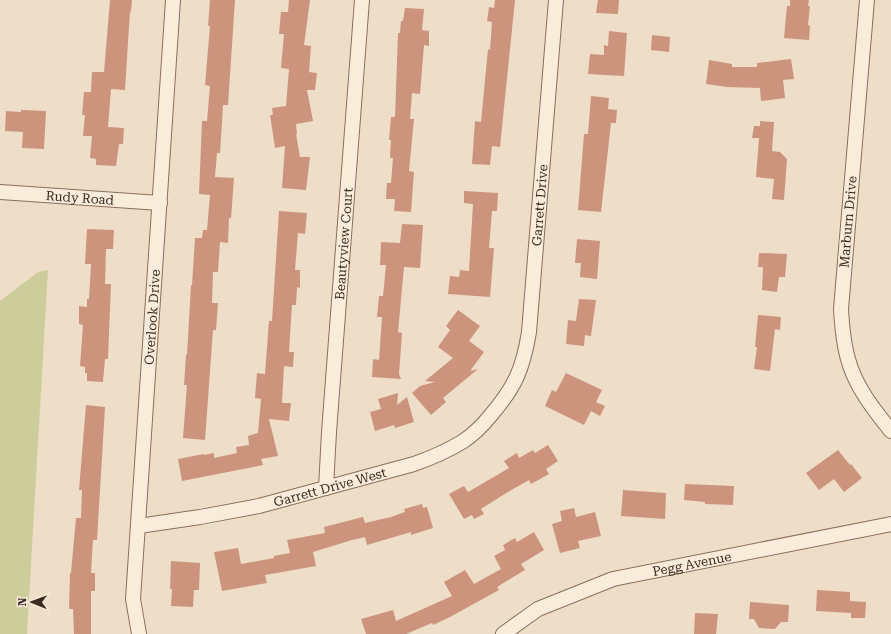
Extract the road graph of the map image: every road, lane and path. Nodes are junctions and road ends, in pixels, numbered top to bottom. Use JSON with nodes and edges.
{"nodes":[{"id":1,"x":173,"y":0,"type":"edge"},
{"id":2,"x":362,"y":0,"type":"edge"},
{"id":3,"x":556,"y":0,"type":"edge"},
{"id":4,"x":866,"y":0,"type":"edge"},
{"id":5,"x":0,"y":192,"type":"edge"},
{"id":6,"x":160,"y":203,"type":"junction"},
{"id":7,"x":501,"y":404,"type":"joint"},
{"id":8,"x":891,"y":431,"type":"edge"},
{"id":9,"x":326,"y":488,"type":"junction"},
{"id":10,"x":891,"y":524,"type":"edge"},
{"id":11,"x":138,"y":526,"type":"junction"},
{"id":12,"x":138,"y":634,"type":"edge"},
{"id":13,"x":503,"y":634,"type":"edge"}],
"edges":[{"from":1,"to":6,"type":"street","name":"Overlook Drive"},
{"from":2,"to":9,"type":"street","name":"Beautyview Court"},
{"from":3,"to":7,"type":"street","name":"Garrett Drive"},
{"from":4,"to":8,"type":"street","name":"Marburn Drive"},
{"from":5,"to":6,"type":"street","name":"Rudy Road"},
{"from":6,"to":11,"type":"street","name":"Overlook Drive"},
{"from":7,"to":9,"type":"street","name":"Garrett Drive West"},
{"from":9,"to":11,"type":"street","name":"Garrett Drive West"},
{"from":10,"to":13,"type":"street","name":"Pegg Avenue"},
{"from":11,"to":12,"type":"street","name":"Overlook Drive"}]}
